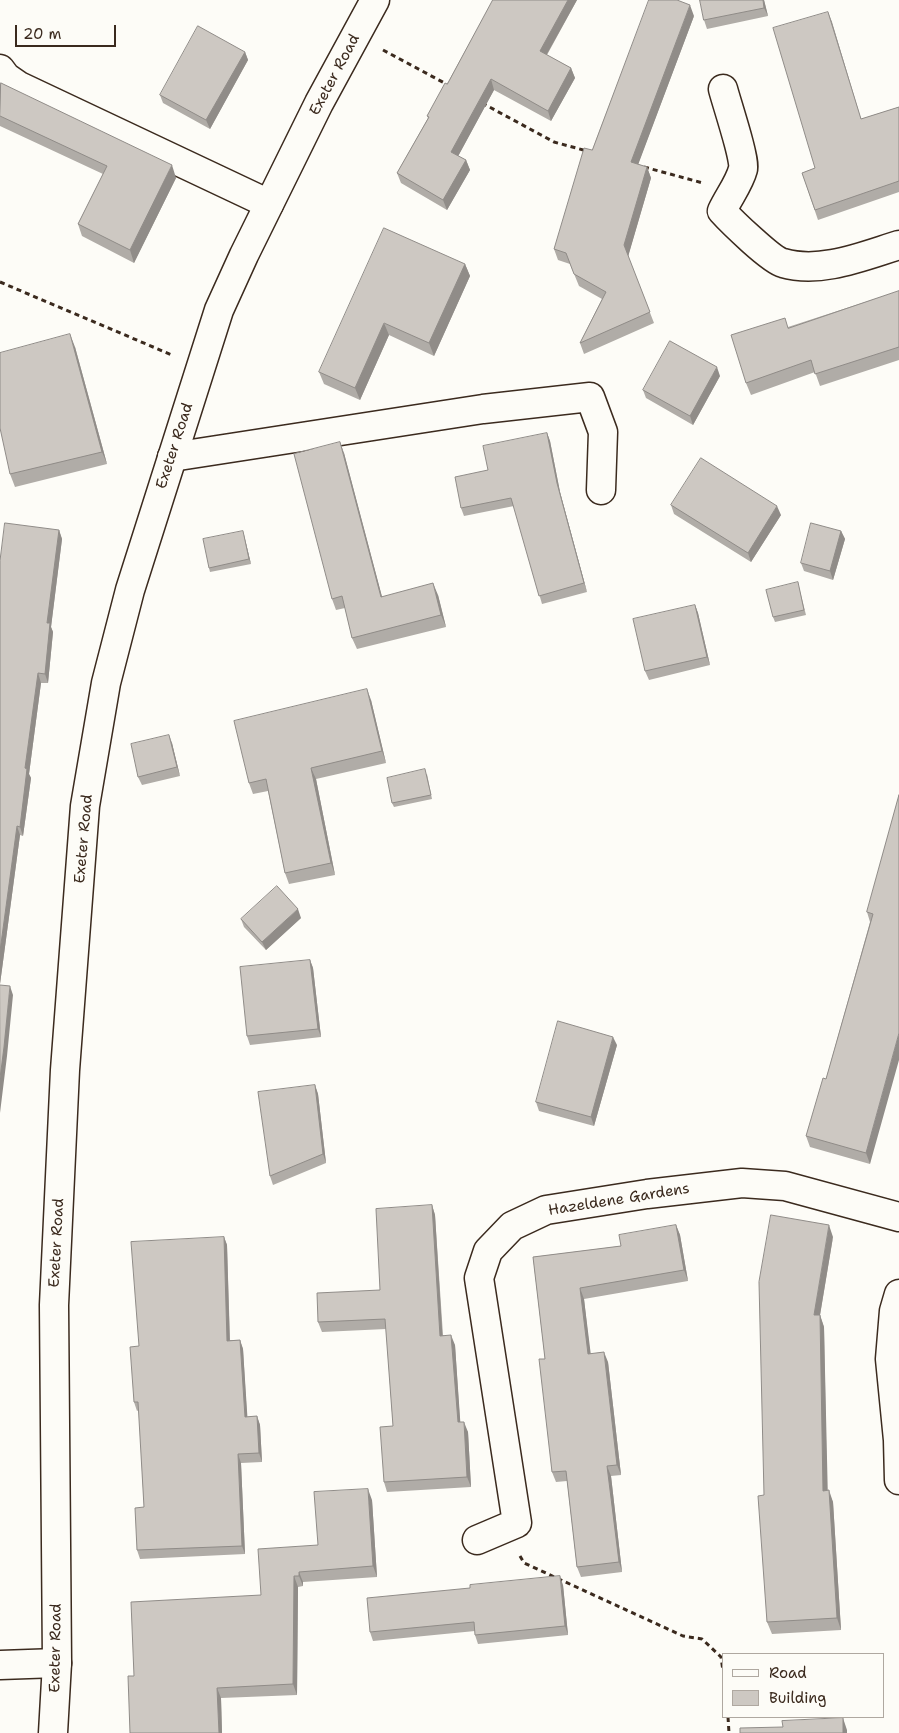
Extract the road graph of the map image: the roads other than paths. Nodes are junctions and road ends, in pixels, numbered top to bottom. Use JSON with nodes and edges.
{"nodes":[{"id":1,"x":375,"y":0,"type":"edge"},
{"id":2,"x":0,"y":69,"type":"edge"},
{"id":3,"x":723,"y":89,"type":"dead end"},
{"id":4,"x":269,"y":204,"type":"junction"},
{"id":5,"x":899,"y":245,"type":"edge"},
{"id":6,"x":172,"y":457,"type":"junction"},
{"id":7,"x":601,"y":490,"type":"dead end"},
{"id":8,"x":899,"y":1217,"type":"edge"},
{"id":9,"x":899,"y":1294,"type":"edge"},
{"id":10,"x":899,"y":1480,"type":"edge"},
{"id":11,"x":477,"y":1540,"type":"dead end"},
{"id":12,"x":57,"y":1662,"type":"junction"},
{"id":13,"x":0,"y":1664,"type":"edge"},
{"id":14,"x":53,"y":1733,"type":"edge"}],
"edges":[{"from":1,"to":4,"type":"main road","name":"Exeter Road"},
{"from":2,"to":4,"type":"main road"},
{"from":3,"to":5,"type":"main road"},
{"from":4,"to":6,"type":"main road","name":"Exeter Road"},
{"from":6,"to":7,"type":"main road"},
{"from":6,"to":12,"type":"main road","name":"Exeter Road"},
{"from":8,"to":11,"type":"main road","name":"Hazeldene Gardens"},
{"from":9,"to":10,"type":"main road"},
{"from":12,"to":13,"type":"main road"},
{"from":12,"to":14,"type":"main road","name":"Exeter Road"}]}
